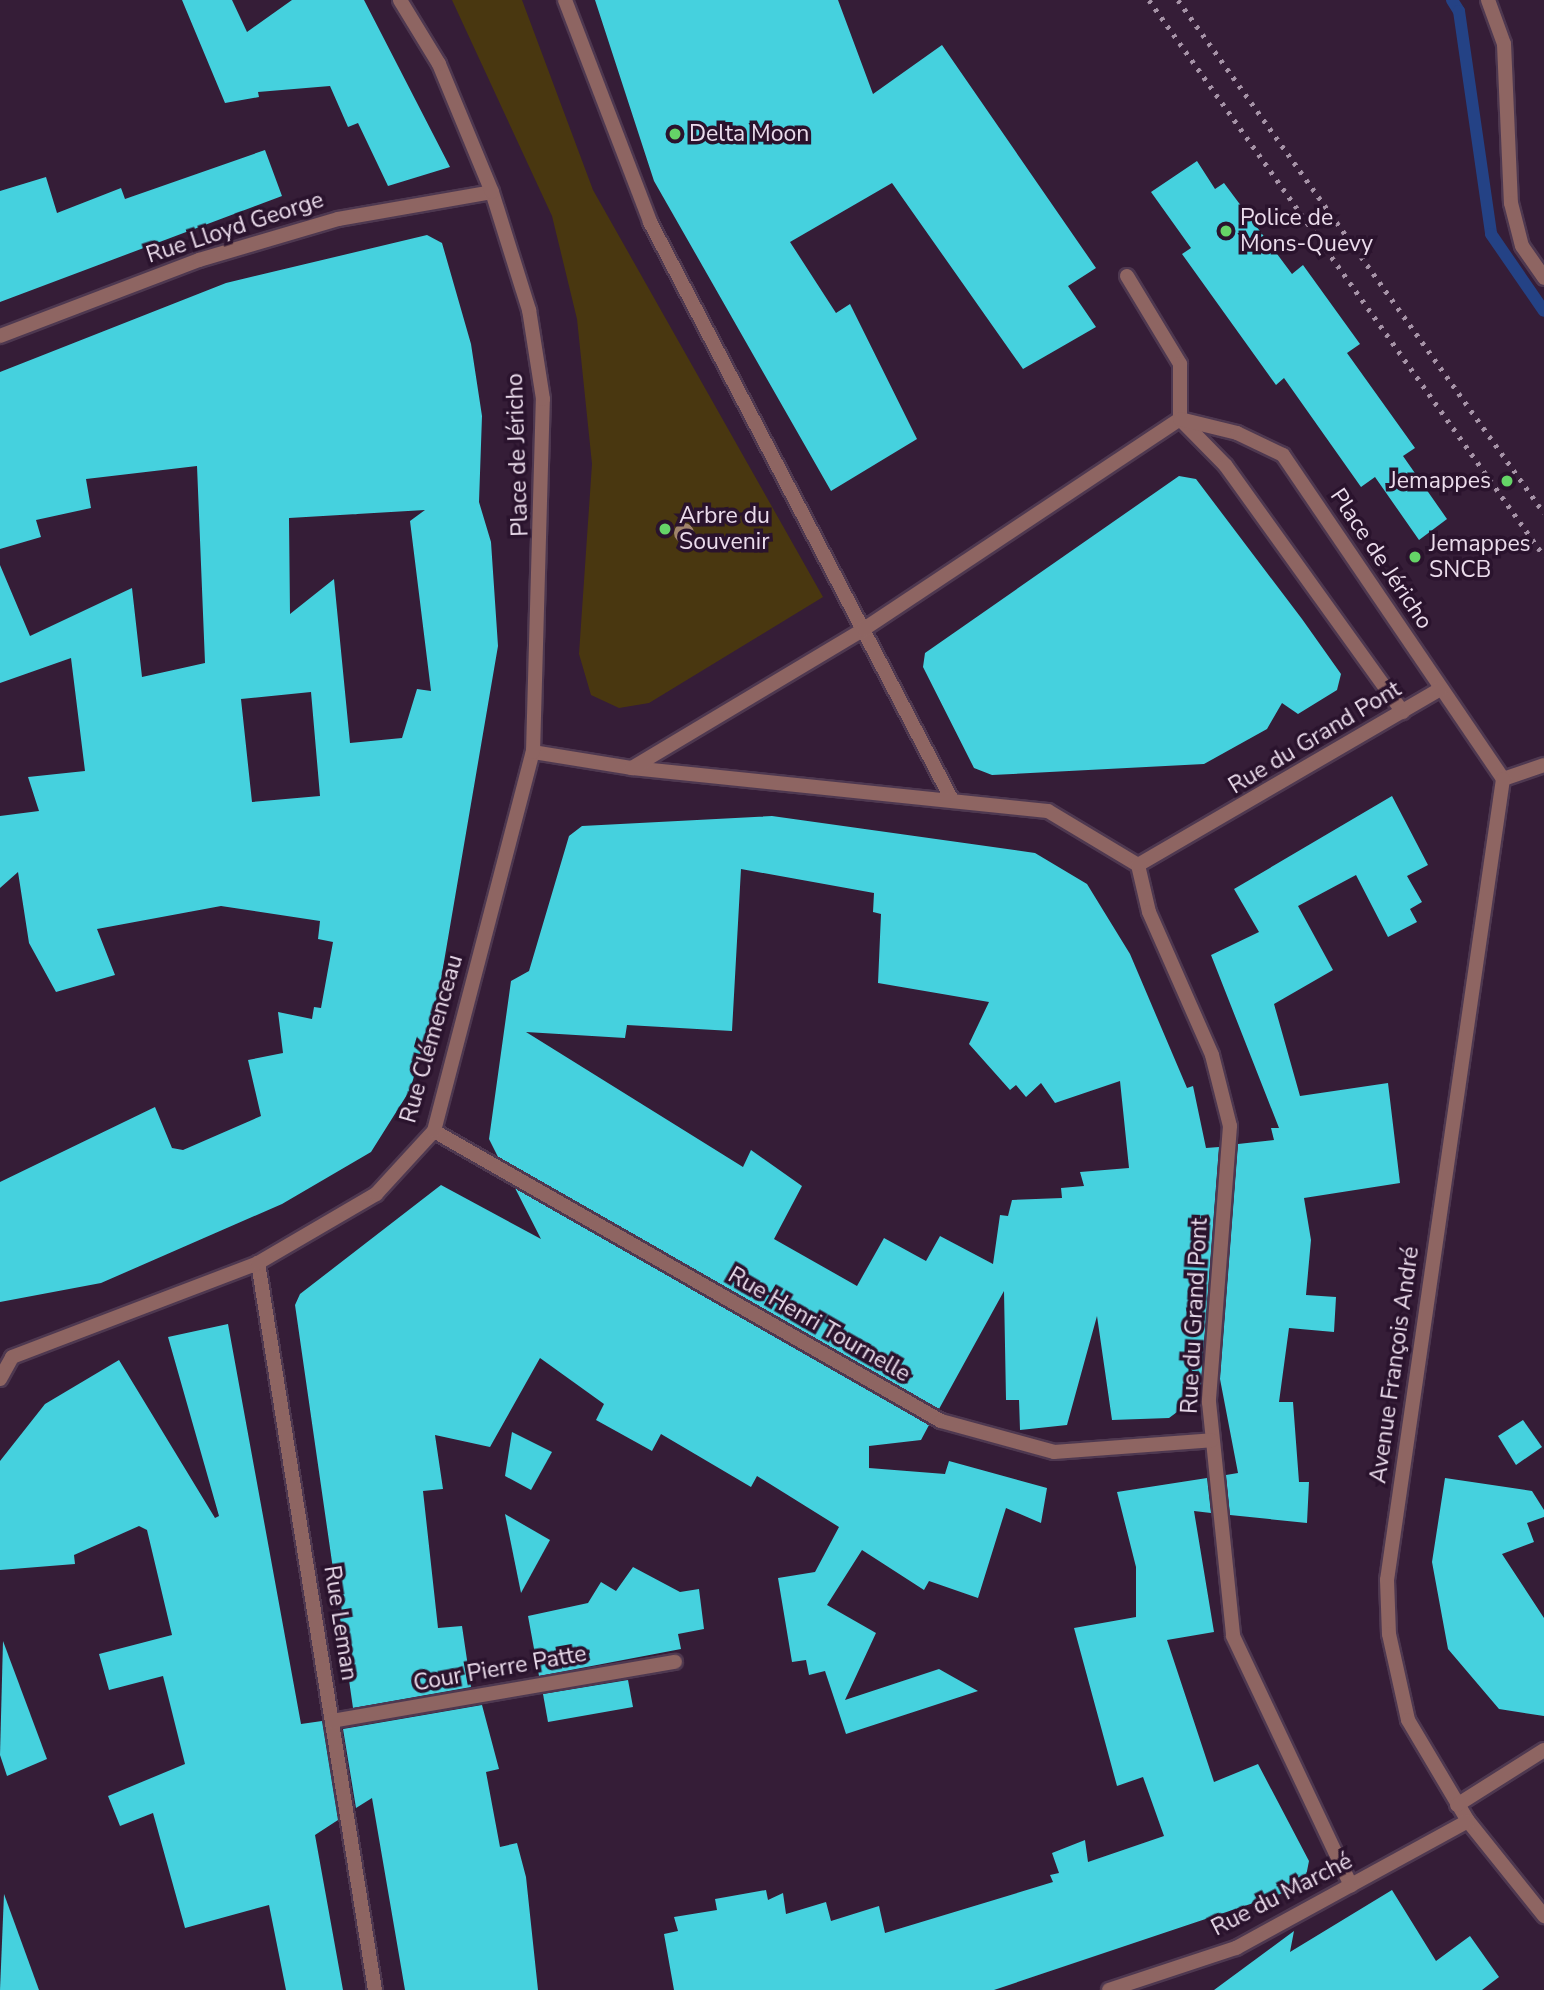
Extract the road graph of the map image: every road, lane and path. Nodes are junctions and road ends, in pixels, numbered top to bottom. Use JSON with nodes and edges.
{"nodes":[{"id":1,"x":400,"y":0,"type":"edge"},
{"id":2,"x":565,"y":0,"type":"edge"},
{"id":3,"x":1488,"y":0,"type":"edge"},
{"id":4,"x":492,"y":192,"type":"junction"},
{"id":5,"x":1127,"y":276,"type":"dead end"},
{"id":6,"x":1544,"y":278,"type":"edge"},
{"id":7,"x":0,"y":336,"type":"edge"},
{"id":8,"x":1180,"y":419,"type":"junction"},
{"id":9,"x":864,"y":629,"type":"junction"},
{"id":10,"x":1441,"y":689,"type":"junction"},
{"id":11,"x":1403,"y":712,"type":"junction"},
{"id":12,"x":533,"y":752,"type":"junction"},
{"id":13,"x":1544,"y":765,"type":"edge"},
{"id":14,"x":632,"y":768,"type":"junction"},
{"id":15,"x":1503,"y":779,"type":"junction"},
{"id":16,"x":951,"y":798,"type":"junction"},
{"id":17,"x":1138,"y":865,"type":"junction"},
{"id":18,"x":434,"y":1131,"type":"junction"},
{"id":19,"x":258,"y":1263,"type":"junction"},
{"id":20,"x":6,"y":1357,"type":"edge"},
{"id":21,"x":0,"y":1379,"type":"edge"},
{"id":22,"x":1212,"y":1440,"type":"junction"},
{"id":23,"x":675,"y":1662,"type":"dead end"},
{"id":24,"x":332,"y":1721,"type":"junction"},
{"id":25,"x":1544,"y":1751,"type":"edge"},
{"id":26,"x":1457,"y":1805,"type":"junction"},
{"id":27,"x":1468,"y":1821,"type":"junction"},
{"id":28,"x":1351,"y":1886,"type":"junction"},
{"id":29,"x":1544,"y":1916,"type":"edge"},
{"id":30,"x":375,"y":1990,"type":"edge"},
{"id":31,"x":1109,"y":1990,"type":"edge"}],
"edges":[{"from":1,"to":4,"type":"street","name":"Place de Jéricho"},
{"from":2,"to":9,"type":"street"},
{"from":3,"to":6,"type":"street"},
{"from":4,"to":7,"type":"street","name":"Rue Lloyd George"},
{"from":4,"to":12,"type":"street","name":"Place de Jéricho"},
{"from":5,"to":8,"type":"street"},
{"from":8,"to":9,"type":"street"},
{"from":8,"to":10,"type":"street","name":"Place de Jéricho"},
{"from":8,"to":11,"type":"street"},
{"from":9,"to":14,"type":"street"},
{"from":9,"to":16,"type":"street"},
{"from":10,"to":11,"type":"street","name":"Rue du Grand Pont"},
{"from":10,"to":15,"type":"street","name":"Place de Jéricho"},
{"from":11,"to":17,"type":"street","name":"Rue du Grand Pont"},
{"from":12,"to":14,"type":"street"},
{"from":12,"to":18,"type":"street","name":"Rue Clémenceau"},
{"from":13,"to":15,"type":"street"},
{"from":14,"to":16,"type":"street"},
{"from":15,"to":26,"type":"street","name":"Avenue François André"},
{"from":16,"to":17,"type":"street"},
{"from":17,"to":22,"type":"street","name":"Rue du Grand Pont"},
{"from":18,"to":19,"type":"street","name":"Rue Clémenceau"},
{"from":18,"to":22,"type":"street","name":"Rue Henri Tournelle"},
{"from":19,"to":20,"type":"street","name":"Rue Clémenceau"},
{"from":19,"to":24,"type":"street","name":"Rue Leman"},
{"from":20,"to":21,"type":"street","name":"Rue Clémenceau"},
{"from":22,"to":28,"type":"street","name":"Rue du Grand Pont"},
{"from":23,"to":24,"type":"street","name":"Cour Pierre Patte"},
{"from":24,"to":30,"type":"street","name":"Rue Leman"},
{"from":25,"to":26,"type":"street"},
{"from":26,"to":27,"type":"street","name":"Avenue François André"},
{"from":27,"to":28,"type":"street","name":"Rue du Marché"},
{"from":27,"to":29,"type":"street","name":"Avenue François André"},
{"from":28,"to":31,"type":"street","name":"Rue du Marché"}]}
